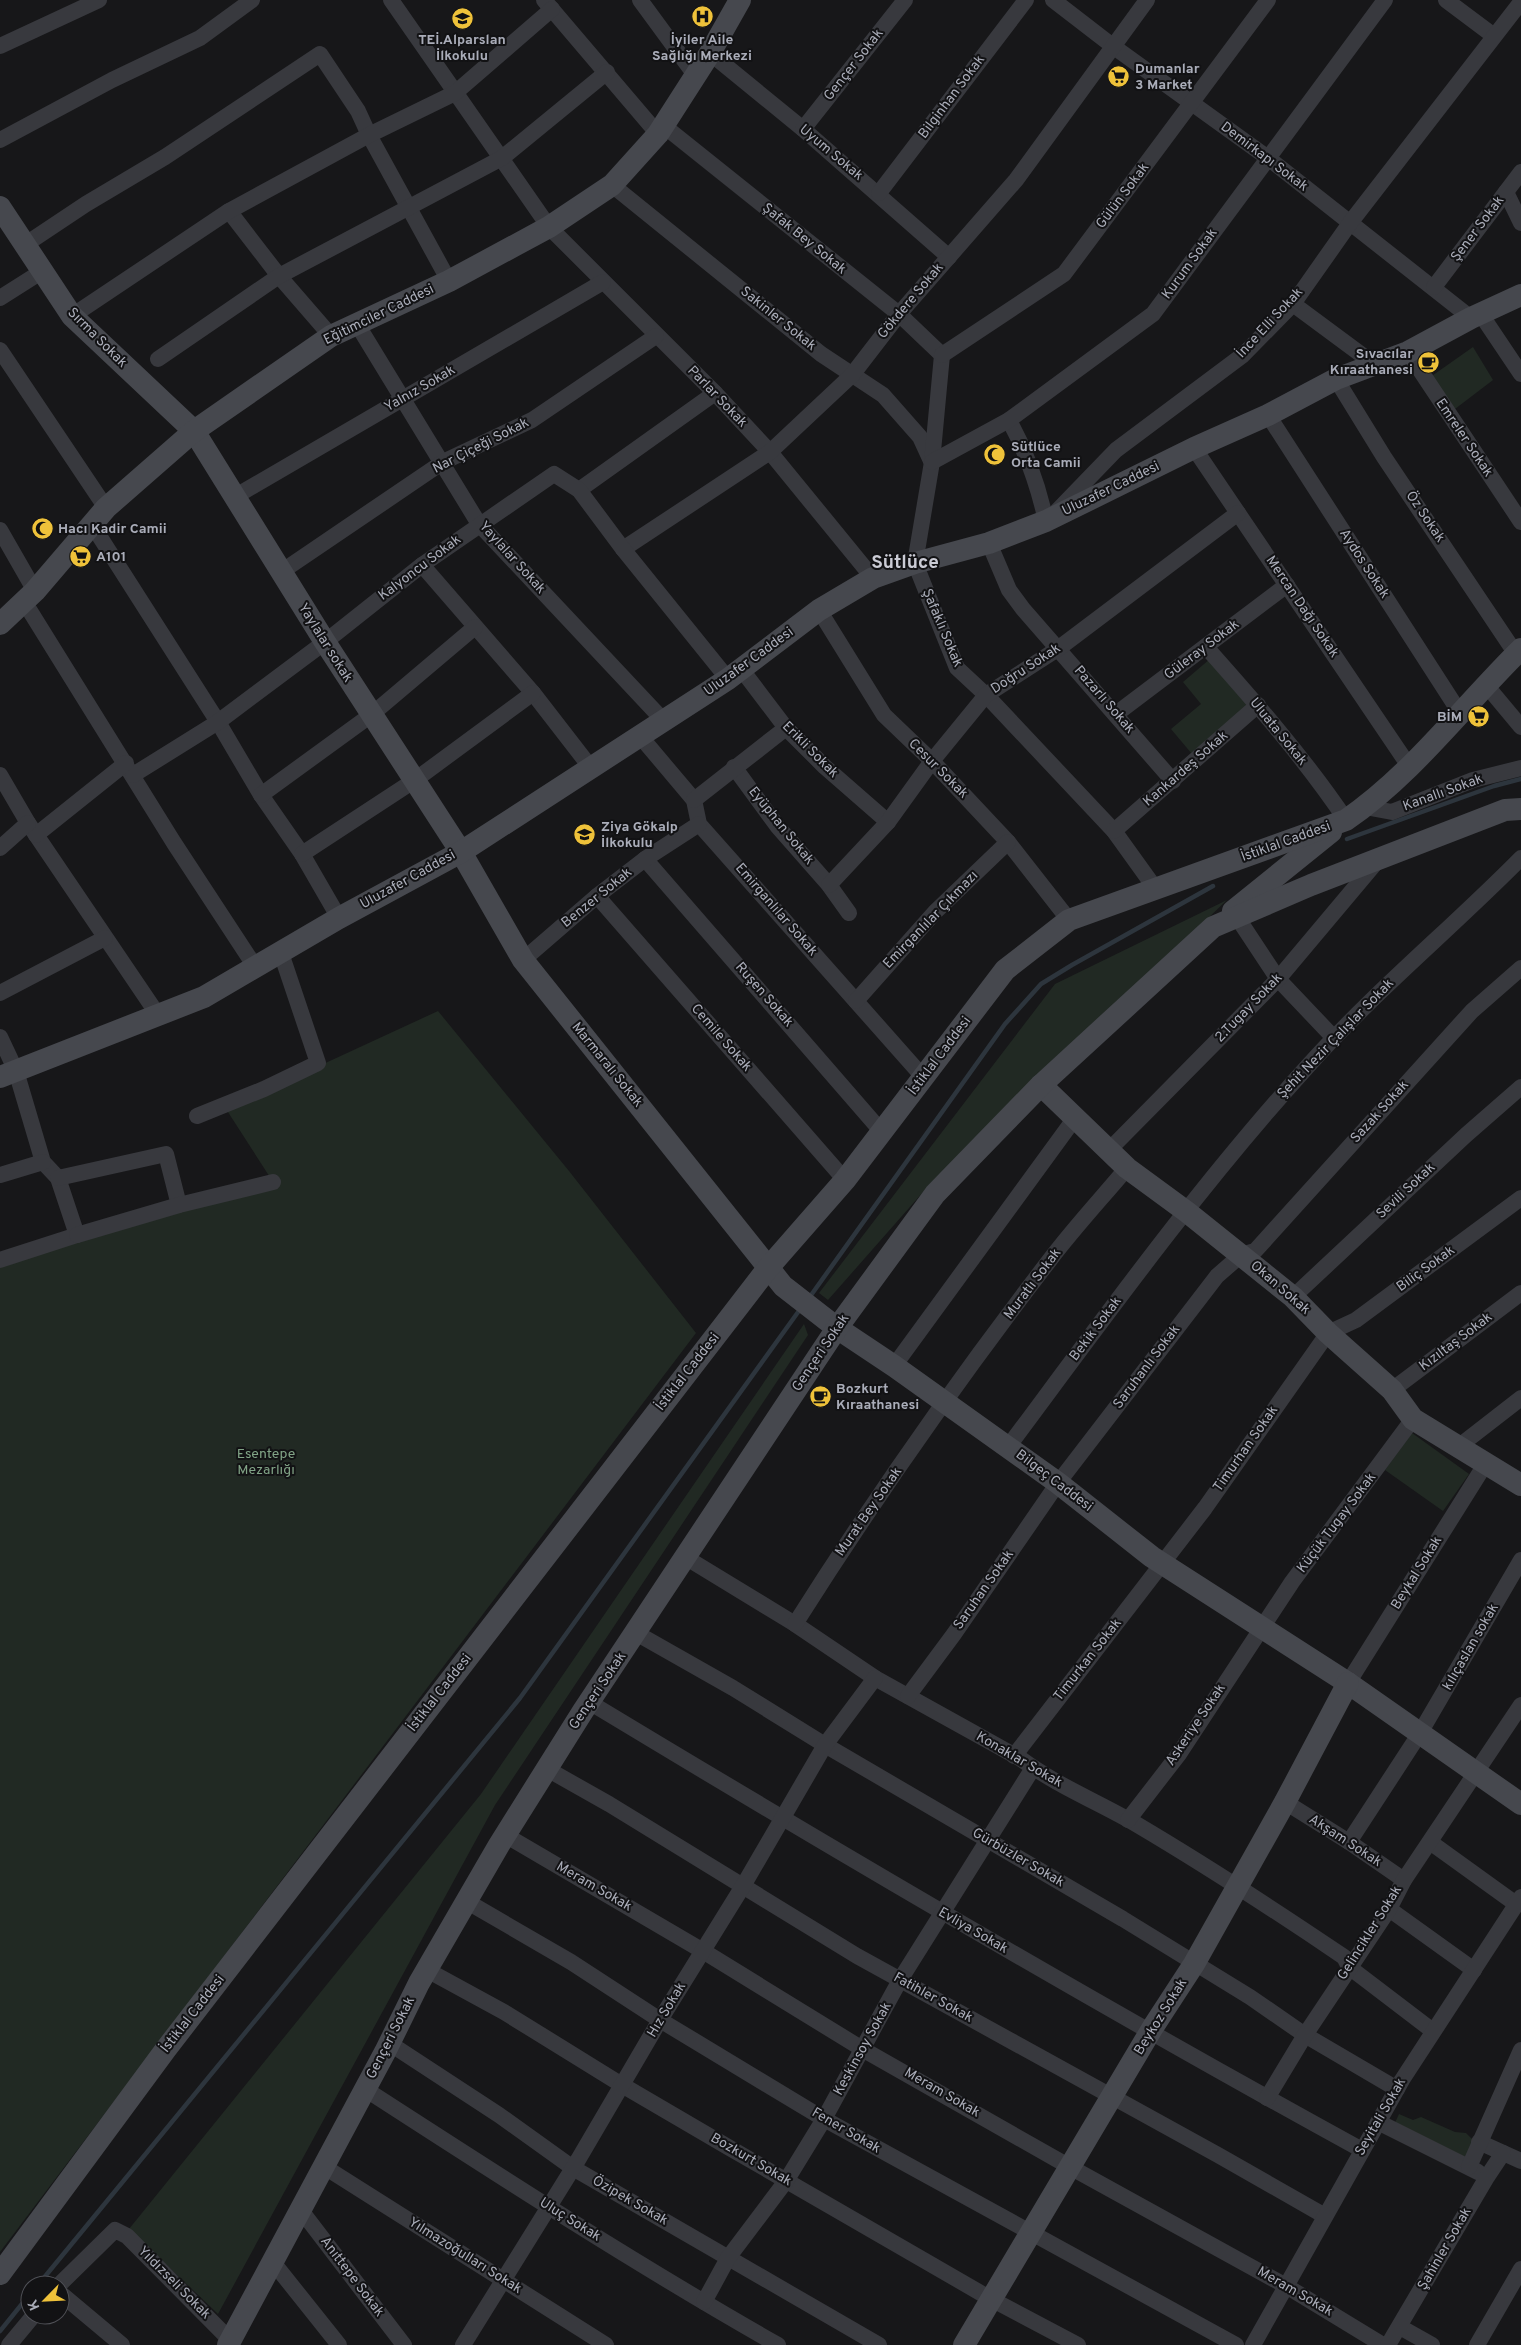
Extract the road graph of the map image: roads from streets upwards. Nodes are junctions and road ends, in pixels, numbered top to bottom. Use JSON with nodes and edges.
{"nodes":[{"id":1,"x":99,"y":0,"type":"edge"},
{"id":2,"x":252,"y":0,"type":"edge"},
{"id":3,"x":391,"y":0,"type":"edge"},
{"id":4,"x":640,"y":0,"type":"edge"},
{"id":5,"x":740,"y":0,"type":"edge"},
{"id":6,"x":906,"y":0,"type":"edge"},
{"id":7,"x":1026,"y":0,"type":"edge"},
{"id":8,"x":1053,"y":0,"type":"edge"},
{"id":9,"x":1147,"y":0,"type":"edge"},
{"id":10,"x":1268,"y":0,"type":"edge"},
{"id":11,"x":1385,"y":0,"type":"edge"},
{"id":12,"x":1446,"y":0,"type":"edge"},
{"id":13,"x":1521,"y":2,"type":"edge"},
{"id":14,"x":548,"y":4,"type":"edge"},
{"id":15,"x":1494,"y":36,"type":"junction"},
{"id":16,"x":0,"y":46,"type":"edge"},
{"id":17,"x":1114,"y":47,"type":"junction"},
{"id":18,"x":710,"y":53,"type":"junction"},
{"id":19,"x":607,"y":72,"type":"junction"},
{"id":20,"x":695,"y":75,"type":"junction"},
{"id":21,"x":455,"y":93,"type":"junction"},
{"id":22,"x":1192,"y":104,"type":"junction"},
{"id":23,"x":804,"y":129,"type":"junction"},
{"id":24,"x":661,"y":130,"type":"junction"},
{"id":25,"x":369,"y":135,"type":"junction"},
{"id":26,"x":0,"y":140,"type":"edge"},
{"id":27,"x":502,"y":158,"type":"junction"},
{"id":28,"x":1268,"y":158,"type":"junction"},
{"id":29,"x":1521,"y":172,"type":"edge"},
{"id":30,"x":612,"y":185,"type":"junction"},
{"id":31,"x":1506,"y":192,"type":"junction"},
{"id":32,"x":879,"y":194,"type":"junction"},
{"id":33,"x":0,"y":207,"type":"edge"},
{"id":34,"x":410,"y":208,"type":"junction"},
{"id":35,"x":229,"y":211,"type":"junction"},
{"id":36,"x":1350,"y":223,"type":"junction"},
{"id":37,"x":1521,"y":223,"type":"edge"},
{"id":38,"x":549,"y":227,"type":"junction"},
{"id":39,"x":26,"y":244,"type":"junction"},
{"id":40,"x":949,"y":257,"type":"junction"},
{"id":41,"x":41,"y":272,"type":"junction"},
{"id":42,"x":279,"y":276,"type":"junction"},
{"id":43,"x":449,"y":281,"type":"junction"},
{"id":44,"x":603,"y":282,"type":"junction"},
{"id":45,"x":1434,"y":287,"type":"junction"},
{"id":46,"x":1521,"y":295,"type":"edge"},
{"id":47,"x":0,"y":298,"type":"edge"},
{"id":48,"x":1293,"y":304,"type":"junction"},
{"id":49,"x":899,"y":314,"type":"junction"},
{"id":50,"x":72,"y":316,"type":"junction"},
{"id":51,"x":1476,"y":316,"type":"junction"},
{"id":52,"x":357,"y":324,"type":"junction"},
{"id":53,"x":331,"y":336,"type":"junction"},
{"id":54,"x":656,"y":336,"type":"junction"},
{"id":55,"x":0,"y":350,"type":"edge"},
{"id":56,"x":1408,"y":352,"type":"junction"},
{"id":57,"x":942,"y":355,"type":"junction"},
{"id":58,"x":158,"y":359,"type":"dead end"},
{"id":59,"x":1374,"y":364,"type":"junction"},
{"id":60,"x":1521,"y":374,"type":"edge"},
{"id":61,"x":852,"y":375,"type":"junction"},
{"id":62,"x":1336,"y":379,"type":"junction"},
{"id":63,"x":715,"y":393,"type":"junction"},
{"id":64,"x":403,"y":400,"type":"junction"},
{"id":65,"x":1268,"y":415,"type":"junction"},
{"id":66,"x":1009,"y":420,"type":"junction"},
{"id":67,"x":194,"y":431,"type":"junction"},
{"id":68,"x":1194,"y":448,"type":"junction"},
{"id":69,"x":770,"y":452,"type":"junction"},
{"id":70,"x":443,"y":462,"type":"junction"},
{"id":71,"x":932,"y":462,"type":"junction"},
{"id":72,"x":579,"y":490,"type":"junction"},
{"id":73,"x":236,"y":496,"type":"junction"},
{"id":74,"x":1238,"y":513,"type":"junction"},
{"id":75,"x":98,"y":516,"type":"junction"},
{"id":76,"x":1046,"y":521,"type":"junction"},
{"id":77,"x":1521,"y":522,"type":"edge"},
{"id":78,"x":480,"y":524,"type":"junction"},
{"id":79,"x":0,"y":530,"type":"edge"},
{"id":80,"x":989,"y":543,"type":"junction"},
{"id":81,"x":623,"y":549,"type":"junction"},
{"id":82,"x":915,"y":563,"type":"junction"},
{"id":83,"x":422,"y":565,"type":"junction"},
{"id":84,"x":281,"y":572,"type":"junction"},
{"id":85,"x":873,"y":578,"type":"junction"},
{"id":86,"x":1287,"y":586,"type":"junction"},
{"id":87,"x":30,"y":597,"type":"junction"},
{"id":88,"x":819,"y":610,"type":"junction"},
{"id":89,"x":0,"y":624,"type":"edge"},
{"id":90,"x":475,"y":627,"type":"junction"},
{"id":91,"x":325,"y":642,"type":"junction"},
{"id":92,"x":1206,"y":647,"type":"junction"},
{"id":93,"x":1059,"y":648,"type":"junction"},
{"id":94,"x":1519,"y":651,"type":"edge"},
{"id":95,"x":735,"y":675,"type":"junction"},
{"id":96,"x":1486,"y":685,"type":"junction"},
{"id":97,"x":533,"y":693,"type":"junction"},
{"id":98,"x":986,"y":695,"type":"junction"},
{"id":99,"x":1258,"y":705,"type":"junction"},
{"id":100,"x":1460,"y":713,"type":"junction"},
{"id":101,"x":1116,"y":714,"type":"junction"},
{"id":102,"x":371,"y":715,"type":"junction"},
{"id":103,"x":663,"y":720,"type":"junction"},
{"id":104,"x":218,"y":722,"type":"junction"},
{"id":105,"x":1521,"y":727,"type":"edge"},
{"id":106,"x":786,"y":728,"type":"junction"},
{"id":107,"x":640,"y":736,"type":"junction"},
{"id":108,"x":932,"y":762,"type":"junction"},
{"id":109,"x":1410,"y":766,"type":"junction"},
{"id":110,"x":734,"y":767,"type":"junction"},
{"id":111,"x":590,"y":768,"type":"junction"},
{"id":112,"x":1521,"y":768,"type":"edge"},
{"id":113,"x":130,"y":769,"type":"junction"},
{"id":114,"x":0,"y":775,"type":"edge"},
{"id":115,"x":415,"y":780,"type":"junction"},
{"id":116,"x":1173,"y":781,"type":"junction"},
{"id":117,"x":261,"y":795,"type":"junction"},
{"id":118,"x":694,"y":800,"type":"junction"},
{"id":119,"x":1366,"y":807,"type":"junction"},
{"id":120,"x":1521,"y":809,"type":"edge"},
{"id":121,"x":1346,"y":820,"type":"junction"},
{"id":122,"x":888,"y":822,"type":"junction"},
{"id":123,"x":699,"y":824,"type":"junction"},
{"id":124,"x":32,"y":829,"type":"junction"},
{"id":125,"x":1114,"y":831,"type":"junction"},
{"id":126,"x":1008,"y":842,"type":"junction"},
{"id":127,"x":0,"y":848,"type":"edge"},
{"id":128,"x":461,"y":852,"type":"junction"},
{"id":129,"x":302,"y":854,"type":"junction"},
{"id":130,"x":646,"y":858,"type":"junction"},
{"id":131,"x":1379,"y":858,"type":"junction"},
{"id":132,"x":1521,"y":858,"type":"edge"},
{"id":133,"x":829,"y":885,"type":"junction"},
{"id":134,"x":1155,"y":888,"type":"junction"},
{"id":135,"x":597,"y":896,"type":"junction"},
{"id":136,"x":850,"y":913,"type":"dead end"},
{"id":137,"x":1237,"y":917,"type":"junction"},
{"id":138,"x":339,"y":918,"type":"junction"},
{"id":139,"x":1069,"y":920,"type":"junction"},
{"id":140,"x":1213,"y":927,"type":"junction"},
{"id":141,"x":105,"y":938,"type":"junction"},
{"id":142,"x":281,"y":953,"type":"junction"},
{"id":143,"x":523,"y":960,"type":"junction"},
{"id":144,"x":256,"y":968,"type":"junction"},
{"id":145,"x":1521,"y":968,"type":"edge"},
{"id":146,"x":1278,"y":979,"type":"junction"},
{"id":147,"x":0,"y":993,"type":"edge"},
{"id":148,"x":856,"y":1001,"type":"junction"},
{"id":149,"x":158,"y":1015,"type":"junction"},
{"id":150,"x":0,"y":1037,"type":"edge"},
{"id":151,"x":1334,"y":1038,"type":"junction"},
{"id":152,"x":8,"y":1074,"type":"edge"},
{"id":153,"x":924,"y":1078,"type":"junction"},
{"id":154,"x":1041,"y":1085,"type":"junction"},
{"id":155,"x":1521,"y":1087,"type":"edge"},
{"id":156,"x":198,"y":1116,"type":"dead end"},
{"id":157,"x":1075,"y":1118,"type":"junction"},
{"id":158,"x":882,"y":1132,"type":"junction"},
{"id":159,"x":1109,"y":1150,"type":"junction"},
{"id":160,"x":43,"y":1162,"type":"junction"},
{"id":161,"x":1127,"y":1168,"type":"junction"},
{"id":162,"x":0,"y":1175,"type":"edge"},
{"id":163,"x":58,"y":1178,"type":"junction"},
{"id":164,"x":845,"y":1180,"type":"junction"},
{"id":165,"x":273,"y":1182,"type":"dead end"},
{"id":166,"x":1521,"y":1198,"type":"edge"},
{"id":167,"x":179,"y":1205,"type":"junction"},
{"id":168,"x":1187,"y":1212,"type":"junction"},
{"id":169,"x":77,"y":1235,"type":"junction"},
{"id":170,"x":1241,"y":1255,"type":"junction"},
{"id":171,"x":0,"y":1260,"type":"edge"},
{"id":172,"x":768,"y":1268,"type":"junction"},
{"id":173,"x":1521,"y":1293,"type":"edge"},
{"id":174,"x":1293,"y":1297,"type":"junction"},
{"id":175,"x":837,"y":1328,"type":"junction"},
{"id":176,"x":1328,"y":1333,"type":"junction"},
{"id":177,"x":894,"y":1366,"type":"junction"},
{"id":178,"x":1392,"y":1390,"type":"junction"},
{"id":179,"x":1521,"y":1398,"type":"edge"},
{"id":180,"x":945,"y":1403,"type":"junction"},
{"id":181,"x":1413,"y":1419,"type":"junction"},
{"id":182,"x":1008,"y":1447,"type":"junction"},
{"id":183,"x":1458,"y":1447,"type":"junction"},
{"id":184,"x":1486,"y":1463,"type":"junction"},
{"id":185,"x":1058,"y":1483,"type":"junction"},
{"id":186,"x":1521,"y":1485,"type":"edge"},
{"id":187,"x":685,"y":1557,"type":"junction"},
{"id":188,"x":1521,"y":1560,"type":"edge"},
{"id":189,"x":1163,"y":1564,"type":"junction"},
{"id":190,"x":795,"y":1624,"type":"junction"},
{"id":191,"x":1261,"y":1627,"type":"junction"},
{"id":192,"x":636,"y":1633,"type":"junction"},
{"id":193,"x":875,"y":1678,"type":"junction"},
{"id":194,"x":1348,"y":1683,"type":"junction"},
{"id":195,"x":908,"y":1696,"type":"junction"},
{"id":196,"x":589,"y":1702,"type":"junction"},
{"id":197,"x":1521,"y":1705,"type":"edge"},
{"id":198,"x":1420,"y":1733,"type":"junction"},
{"id":199,"x":825,"y":1745,"type":"junction"},
{"id":200,"x":1014,"y":1756,"type":"junction"},
{"id":201,"x":1033,"y":1768,"type":"junction"},
{"id":202,"x":547,"y":1769,"type":"junction"},
{"id":203,"x":1477,"y":1772,"type":"junction"},
{"id":204,"x":1285,"y":1802,"type":"junction"},
{"id":205,"x":1521,"y":1804,"type":"edge"},
{"id":206,"x":782,"y":1819,"type":"junction"},
{"id":207,"x":1128,"y":1820,"type":"junction"},
{"id":208,"x":505,"y":1836,"type":"junction"},
{"id":209,"x":987,"y":1840,"type":"junction"},
{"id":210,"x":1349,"y":1842,"type":"junction"},
{"id":211,"x":1430,"y":1842,"type":"junction"},
{"id":212,"x":1404,"y":1880,"type":"junction"},
{"id":213,"x":744,"y":1886,"type":"junction"},
{"id":214,"x":1238,"y":1886,"type":"junction"},
{"id":215,"x":466,"y":1900,"type":"junction"},
{"id":216,"x":1519,"y":1900,"type":"edge"},
{"id":217,"x":1389,"y":1909,"type":"junction"},
{"id":218,"x":941,"y":1912,"type":"junction"},
{"id":219,"x":703,"y":1951,"type":"junction"},
{"id":220,"x":1194,"y":1964,"type":"junction"},
{"id":221,"x":1350,"y":1967,"type":"junction"},
{"id":222,"x":427,"y":1970,"type":"junction"},
{"id":223,"x":1474,"y":1970,"type":"junction"},
{"id":224,"x":900,"y":1980,"type":"junction"},
{"id":225,"x":660,"y":2020,"type":"junction"},
{"id":226,"x":1433,"y":2031,"type":"junction"},
{"id":227,"x":1151,"y":2032,"type":"junction"},
{"id":228,"x":1305,"y":2035,"type":"junction"},
{"id":229,"x":389,"y":2043,"type":"junction"},
{"id":230,"x":864,"y":2050,"type":"junction"},
{"id":231,"x":1521,"y":2050,"type":"edge"},
{"id":232,"x":622,"y":2086,"type":"junction"},
{"id":233,"x":365,"y":2089,"type":"junction"},
{"id":234,"x":1397,"y":2089,"type":"junction"},
{"id":235,"x":1111,"y":2098,"type":"junction"},
{"id":236,"x":1267,"y":2098,"type":"junction"},
{"id":237,"x":824,"y":2119,"type":"junction"},
{"id":238,"x":1378,"y":2122,"type":"junction"},
{"id":239,"x":1480,"y":2142,"type":"junction"},
{"id":240,"x":1362,"y":2150,"type":"junction"},
{"id":241,"x":1503,"y":2153,"type":"junction"},
{"id":242,"x":1521,"y":2161,"type":"edge"},
{"id":243,"x":323,"y":2166,"type":"junction"},
{"id":244,"x":1070,"y":2167,"type":"junction"},
{"id":245,"x":1469,"y":2167,"type":"junction"},
{"id":246,"x":574,"y":2168,"type":"junction"},
{"id":247,"x":1487,"y":2177,"type":"junction"},
{"id":248,"x":786,"y":2181,"type":"junction"},
{"id":249,"x":548,"y":2208,"type":"junction"},
{"id":250,"x":300,"y":2209,"type":"junction"},
{"id":251,"x":1325,"y":2216,"type":"junction"},
{"id":252,"x":1031,"y":2234,"type":"junction"},
{"id":253,"x":728,"y":2258,"type":"junction"},
{"id":254,"x":272,"y":2262,"type":"junction"},
{"id":255,"x":1521,"y":2269,"type":"edge"},
{"id":256,"x":0,"y":2274,"type":"edge"},
{"id":257,"x":69,"y":2275,"type":"edge"},
{"id":258,"x":503,"y":2280,"type":"junction"},
{"id":259,"x":1286,"y":2286,"type":"junction"},
{"id":260,"x":991,"y":2299,"type":"junction"},
{"id":261,"x":70,"y":2301,"type":"edge"},
{"id":262,"x":704,"y":2302,"type":"junction"},
{"id":263,"x":26,"y":2325,"type":"edge"},
{"id":264,"x":1400,"y":2327,"type":"junction"},
{"id":265,"x":234,"y":2341,"type":"edge"},
{"id":266,"x":9,"y":2345,"type":"edge"},
{"id":267,"x":122,"y":2345,"type":"edge"},
{"id":268,"x":338,"y":2345,"type":"edge"},
{"id":269,"x":404,"y":2345,"type":"edge"},
{"id":270,"x":463,"y":2345,"type":"edge"},
{"id":271,"x":606,"y":2345,"type":"edge"},
{"id":272,"x":778,"y":2345,"type":"edge"},
{"id":273,"x":879,"y":2345,"type":"edge"},
{"id":274,"x":964,"y":2345,"type":"edge"},
{"id":275,"x":1078,"y":2345,"type":"edge"},
{"id":276,"x":1236,"y":2345,"type":"edge"},
{"id":277,"x":1253,"y":2345,"type":"edge"},
{"id":278,"x":1384,"y":2345,"type":"edge"},
{"id":279,"x":1388,"y":2345,"type":"edge"},
{"id":280,"x":1432,"y":2345,"type":"edge"},
{"id":281,"x":1476,"y":2345,"type":"edge"}],
"edges":[{"from":1,"to":16,"type":"street"},
{"from":2,"to":26,"type":"street"},
{"from":3,"to":21,"type":"street","name":"Parlar Sokak"},
{"from":4,"to":20,"type":"street"},
{"from":5,"to":18,"type":"street","name":"Eğitimciler Caddesi"},
{"from":6,"to":23,"type":"street","name":"Gençer Sokak"},
{"from":7,"to":32,"type":"street","name":"Bilginhan Sokak"},
{"from":8,"to":17,"type":"street","name":"Demirkapı Sokak"},
{"from":9,"to":17,"type":"street","name":"Gökdere Sokak"},
{"from":10,"to":22,"type":"street","name":"Gülün Sokak"},
{"from":11,"to":28,"type":"street","name":"Kurum Sokak"},
{"from":12,"to":15,"type":"street"},
{"from":13,"to":15,"type":"street","name":"İnce Elli Sokak"},
{"from":14,"to":19,"type":"street","name":"Şafak Bey Sokak"},
{"from":14,"to":21,"type":"street"},
{"from":15,"to":36,"type":"street","name":"İnce Elli Sokak"},
{"from":17,"to":22,"type":"street","name":"Demirkapı Sokak"},
{"from":17,"to":40,"type":"street","name":"Gökdere Sokak"},
{"from":18,"to":20,"type":"street","name":"Eğitimciler Caddesi"},
{"from":18,"to":23,"type":"street","name":"Uyum Sokak"},
{"from":19,"to":24,"type":"street","name":"Şafak Bey Sokak"},
{"from":19,"to":27,"type":"street"},
{"from":20,"to":24,"type":"street","name":"Eğitimciler Caddesi"},
{"from":21,"to":25,"type":"street"},
{"from":21,"to":27,"type":"street","name":"Parlar Sokak"},
{"from":22,"to":28,"type":"street","name":"Demirkapı Sokak"},
{"from":22,"to":57,"type":"street","name":"Gülün Sokak"},
{"from":23,"to":32,"type":"street","name":"Uyum Sokak"},
{"from":24,"to":30,"type":"street","name":"Eğitimciler Caddesi"},
{"from":24,"to":49,"type":"street","name":"Şafak Bey Sokak"},
{"from":25,"to":34,"type":"street"},
{"from":25,"to":35,"type":"street"},
{"from":25,"to":39,"type":"street"},
{"from":27,"to":34,"type":"street"},
{"from":27,"to":38,"type":"street","name":"Parlar Sokak"},
{"from":28,"to":36,"type":"street","name":"Demirkapı Sokak"},
{"from":28,"to":66,"type":"street","name":"Kurum Sokak"},
{"from":29,"to":31,"type":"street","name":"Şener Sokak"},
{"from":30,"to":38,"type":"street","name":"Eğitimciler Caddesi"},
{"from":30,"to":61,"type":"street","name":"Sakinler Sokak"},
{"from":31,"to":37,"type":"street"},
{"from":31,"to":45,"type":"street","name":"Şener Sokak"},
{"from":32,"to":40,"type":"street","name":"Uyum Sokak"},
{"from":33,"to":39,"type":"street","name":"Sırma Sokak"},
{"from":34,"to":42,"type":"street"},
{"from":34,"to":43,"type":"street"},
{"from":35,"to":42,"type":"street"},
{"from":35,"to":50,"type":"street"},
{"from":36,"to":45,"type":"street","name":"Demirkapı Sokak"},
{"from":36,"to":48,"type":"street","name":"İnce Elli Sokak"},
{"from":38,"to":43,"type":"street","name":"Eğitimciler Caddesi"},
{"from":38,"to":44,"type":"street","name":"Parlar Sokak"},
{"from":39,"to":41,"type":"street","name":"Sırma Sokak"},
{"from":40,"to":49,"type":"street","name":"Gökdere Sokak"},
{"from":41,"to":47,"type":"street"},
{"from":41,"to":50,"type":"street","name":"Sırma Sokak"},
{"from":42,"to":53,"type":"street"},
{"from":42,"to":58,"type":"street"},
{"from":43,"to":52,"type":"street","name":"Eğitimciler Caddesi"},
{"from":44,"to":54,"type":"street","name":"Parlar Sokak"},
{"from":44,"to":64,"type":"street","name":"Yalnız Sokak"},
{"from":45,"to":51,"type":"street","name":"Demirkapı Sokak"},
{"from":46,"to":51,"type":"street","name":"Uluzafer Caddesi"},
{"from":48,"to":59,"type":"street"},
{"from":48,"to":76,"type":"street","name":"İnce Elli Sokak"},
{"from":49,"to":57,"type":"street","name":"Şafak Bey Sokak"},
{"from":49,"to":61,"type":"street","name":"Gökdere Sokak"},
{"from":50,"to":67,"type":"street","name":"Sırma Sokak"},
{"from":51,"to":56,"type":"street","name":"Uluzafer Caddesi"},
{"from":51,"to":60,"type":"street","name":"Demirkapı Sokak"},
{"from":52,"to":53,"type":"street","name":"Eğitimciler Caddesi"},
{"from":52,"to":64,"type":"street","name":"Yaylalar Sokak"},
{"from":53,"to":67,"type":"street","name":"Eğitimciler Caddesi"},
{"from":54,"to":63,"type":"street","name":"Parlar Sokak"},
{"from":54,"to":70,"type":"street","name":"Nar Çiçeği Sokak"},
{"from":55,"to":75,"type":"street"},
{"from":56,"to":59,"type":"street","name":"Uluzafer Caddesi"},
{"from":56,"to":77,"type":"street","name":"Emreler Sokak"},
{"from":57,"to":71,"type":"street"},
{"from":59,"to":62,"type":"street","name":"Uluzafer Caddesi"},
{"from":61,"to":69,"type":"street","name":"Gökdere Sokak"},
{"from":61,"to":71,"type":"street","name":"Sakinler Sokak"},
{"from":62,"to":65,"type":"street","name":"Uluzafer Caddesi"},
{"from":62,"to":94,"type":"street","name":"Öz Sokak"},
{"from":63,"to":69,"type":"street","name":"Parlar Sokak"},
{"from":63,"to":72,"type":"street"},
{"from":64,"to":70,"type":"street","name":"Yaylalar Sokak"},
{"from":64,"to":73,"type":"street","name":"Yalnız Sokak"},
{"from":65,"to":68,"type":"street","name":"Uluzafer Caddesi"},
{"from":65,"to":100,"type":"street","name":"Aydos Sokak"},
{"from":66,"to":71,"type":"street","name":"Kurum Sokak"},
{"from":66,"to":76,"type":"street"},
{"from":67,"to":73,"type":"street","name":"Yaylalar sokak"},
{"from":67,"to":75,"type":"street","name":"Eğitimciler Caddesi"},
{"from":68,"to":74,"type":"street","name":"Mercan Dağı Sokak"},
{"from":68,"to":76,"type":"street","name":"Uluzafer Caddesi"},
{"from":69,"to":81,"type":"street","name":"Gökdere Sokak"},
{"from":69,"to":85,"type":"street","name":"Parlar Sokak"},
{"from":70,"to":78,"type":"street","name":"Yaylalar Sokak"},
{"from":70,"to":84,"type":"street","name":"Nar Çiçeği Sokak"},
{"from":71,"to":82,"type":"street"},
{"from":72,"to":78,"type":"street","name":"Kalyoncu Sokak"},
{"from":72,"to":81,"type":"street","name":"Erikli Sokak"},
{"from":73,"to":84,"type":"street","name":"Yaylalar sokak"},
{"from":74,"to":86,"type":"street","name":"Mercan Dağı Sokak"},
{"from":74,"to":93,"type":"street","name":"Doğru Sokak"},
{"from":75,"to":87,"type":"street","name":"Eğitimciler Caddesi"},
{"from":75,"to":104,"type":"street"},
{"from":76,"to":80,"type":"street","name":"Uluzafer Caddesi"},
{"from":78,"to":83,"type":"street","name":"Kalyoncu Sokak"},
{"from":78,"to":103,"type":"street","name":"Yaylalar Sokak"},
{"from":79,"to":87,"type":"street"},
{"from":80,"to":82,"type":"street","name":"Uluzafer Caddesi"},
{"from":80,"to":93,"type":"street","name":"Pazarlı Sokak"},
{"from":81,"to":95,"type":"street","name":"Erikli Sokak"},
{"from":82,"to":85,"type":"street","name":"Uluzafer Caddesi"},
{"from":82,"to":98,"type":"street","name":"Şafaklı Sokak"},
{"from":83,"to":90,"type":"street"},
{"from":83,"to":91,"type":"street","name":"Kalyoncu Sokak"},
{"from":84,"to":91,"type":"street","name":"Yaylalar sokak"},
{"from":85,"to":88,"type":"street","name":"Uluzafer Caddesi"},
{"from":86,"to":92,"type":"street","name":"Güleray Sokak"},
{"from":86,"to":109,"type":"street","name":"Mercan Dağı Sokak"},
{"from":87,"to":89,"type":"street","name":"Eğitimciler Caddesi"},
{"from":87,"to":113,"type":"street"},
{"from":88,"to":95,"type":"street","name":"Uluzafer Caddesi"},
{"from":88,"to":108,"type":"street","name":"Cesur Sokak"},
{"from":90,"to":97,"type":"street"},
{"from":90,"to":102,"type":"street"},
{"from":91,"to":102,"type":"street","name":"Yaylalar sokak"},
{"from":91,"to":104,"type":"street","name":"Kalyoncu Sokak"},
{"from":92,"to":99,"type":"street","name":"Uluata Sokak"},
{"from":92,"to":101,"type":"street","name":"Güleray Sokak"},
{"from":93,"to":98,"type":"street","name":"Doğru Sokak"},
{"from":93,"to":101,"type":"street","name":"Pazarlı Sokak"},
{"from":94,"to":96,"type":"street","name":"İstiklal Caddesi"},
{"from":95,"to":103,"type":"street","name":"Uluzafer Caddesi"},
{"from":95,"to":106,"type":"street","name":"Erikli Sokak"},
{"from":96,"to":100,"type":"street","name":"İstiklal Caddesi"},
{"from":96,"to":105,"type":"street"},
{"from":97,"to":111,"type":"street"},
{"from":97,"to":115,"type":"street"},
{"from":98,"to":108,"type":"street","name":"Doğru Sokak"},
{"from":98,"to":125,"type":"street","name":"Şafaklı Sokak"},
{"from":99,"to":116,"type":"street","name":"Kankardeş Sokak"},
{"from":99,"to":121,"type":"street","name":"Uluata Sokak"},
{"from":100,"to":109,"type":"street","name":"İstiklal Caddesi"},
{"from":101,"to":116,"type":"street","name":"Pazarlı Sokak"},
{"from":102,"to":115,"type":"street","name":"Yaylalar sokak"},
{"from":102,"to":117,"type":"street"},
{"from":103,"to":107,"type":"street","name":"Uluzafer Caddesi"},
{"from":104,"to":113,"type":"street","name":"Kalyoncu Sokak"},
{"from":104,"to":117,"type":"street"},
{"from":106,"to":110,"type":"street"},
{"from":106,"to":122,"type":"street","name":"Erikli Sokak"},
{"from":107,"to":111,"type":"street","name":"Uluzafer Caddesi"},
{"from":107,"to":118,"type":"street","name":"Emirganlılar Sokak"},
{"from":108,"to":122,"type":"street","name":"Doğru Sokak"},
{"from":108,"to":126,"type":"street","name":"Cesur Sokak"},
{"from":109,"to":119,"type":"street","name":"İstiklal Caddesi"},
{"from":110,"to":118,"type":"street"},
{"from":110,"to":133,"type":"street","name":"Eyüphan Sokak"},
{"from":111,"to":128,"type":"street","name":"Uluzafer Caddesi"},
{"from":112,"to":119,"type":"street","name":"Kanallı Sokak"},
{"from":113,"to":124,"type":"street","name":"Kalyoncu Sokak"},
{"from":113,"to":144,"type":"street"},
{"from":114,"to":124,"type":"street"},
{"from":115,"to":128,"type":"street","name":"Yaylalar sokak"},
{"from":115,"to":129,"type":"street"},
{"from":116,"to":125,"type":"street","name":"Kankardeş Sokak"},
{"from":117,"to":129,"type":"street"},
{"from":118,"to":123,"type":"street","name":"Emirganlılar Sokak"},
{"from":119,"to":121,"type":"street","name":"İstiklal Caddesi"},
{"from":120,"to":131,"type":"street"},
{"from":121,"to":134,"type":"street","name":"İstiklal Caddesi"},
{"from":121,"to":140,"type":"street","name":"Gençeri Sokak"},
{"from":122,"to":133,"type":"street","name":"Doğru Sokak"},
{"from":123,"to":130,"type":"street","name":"Benzer Sokak"},
{"from":123,"to":148,"type":"street","name":"Emirganlılar Sokak"},
{"from":124,"to":127,"type":"street","name":"Kalyoncu Sokak"},
{"from":124,"to":141,"type":"street"},
{"from":125,"to":134,"type":"street","name":"Şafaklı Sokak"},
{"from":126,"to":139,"type":"street","name":"Cesur Sokak"},
{"from":126,"to":148,"type":"street","name":"Emirganlılar Çıkmazı"},
{"from":128,"to":138,"type":"street","name":"Uluzafer Caddesi"},
{"from":128,"to":143,"type":"street","name":"Marmaralı Sokak"},
{"from":129,"to":138,"type":"street"},
{"from":130,"to":135,"type":"street","name":"Benzer Sokak"},
{"from":130,"to":158,"type":"street","name":"Ruşen Sokak"},
{"from":131,"to":137,"type":"street"},
{"from":131,"to":146,"type":"street","name":"2.Tugay Sokak"},
{"from":132,"to":151,"type":"street","name":"Şehit Nezir Çalışlar Sokak"},
{"from":133,"to":136,"type":"street","name":"Eyüphan Sokak"},
{"from":134,"to":139,"type":"street","name":"İstiklal Caddesi"},
{"from":135,"to":143,"type":"street","name":"Benzer Sokak"},
{"from":135,"to":164,"type":"street","name":"Cemile Sokak"},
{"from":137,"to":140,"type":"street"},
{"from":137,"to":146,"type":"street"},
{"from":138,"to":142,"type":"street","name":"Uluzafer Caddesi"},
{"from":139,"to":153,"type":"street","name":"İstiklal Caddesi"},
{"from":140,"to":154,"type":"street","name":"Gençeri Sokak"},
{"from":141,"to":147,"type":"street"},
{"from":141,"to":149,"type":"street"},
{"from":142,"to":144,"type":"street","name":"Uluzafer Caddesi"},
{"from":142,"to":156,"type":"street"},
{"from":143,"to":172,"type":"street","name":"Marmaralı Sokak"},
{"from":144,"to":149,"type":"street","name":"Uluzafer Caddesi"},
{"from":145,"to":170,"type":"street","name":"Sazak Sokak"},
{"from":146,"to":151,"type":"street"},
{"from":146,"to":159,"type":"street","name":"2.Tugay Sokak"},
{"from":148,"to":153,"type":"street","name":"Emirganlılar Sokak"},
{"from":149,"to":152,"type":"street","name":"Uluzafer Caddesi"},
{"from":150,"to":152,"type":"street"},
{"from":151,"to":168,"type":"street","name":"Şehit Nezir Çalışlar Sokak"},
{"from":152,"to":160,"type":"street"},
{"from":153,"to":158,"type":"street","name":"İstiklal Caddesi"},
{"from":154,"to":157,"type":"street","name":"Okan Sokak"},
{"from":154,"to":175,"type":"street","name":"Gençeri Sokak"},
{"from":155,"to":174,"type":"street","name":"Sevili Sokak"},
{"from":157,"to":159,"type":"street","name":"Okan Sokak"},
{"from":157,"to":177,"type":"street"},
{"from":158,"to":164,"type":"street","name":"İstiklal Caddesi"},
{"from":159,"to":161,"type":"street","name":"Okan Sokak"},
{"from":160,"to":162,"type":"street"},
{"from":160,"to":163,"type":"street"},
{"from":161,"to":168,"type":"street","name":"Okan Sokak"},
{"from":161,"to":180,"type":"street","name":"Muratlı Sokak"},
{"from":163,"to":167,"type":"street"},
{"from":163,"to":169,"type":"street"},
{"from":164,"to":172,"type":"street","name":"İstiklal Caddesi"},
{"from":165,"to":167,"type":"street"},
{"from":166,"to":176,"type":"street","name":"Biliç Sokak"},
{"from":167,"to":169,"type":"street"},
{"from":168,"to":170,"type":"street","name":"Okan Sokak"},
{"from":168,"to":182,"type":"street","name":"Bekik Sokak"},
{"from":169,"to":171,"type":"street"},
{"from":170,"to":174,"type":"street","name":"Okan Sokak"},
{"from":170,"to":185,"type":"street","name":"Saruhanlı Sokak"},
{"from":172,"to":175,"type":"street","name":"Bilgeç Caddesi"},
{"from":172,"to":256,"type":"street","name":"İstiklal Caddesi"},
{"from":173,"to":178,"type":"street","name":"Kızıltaş Sokak"},
{"from":174,"to":176,"type":"street","name":"Okan Sokak"},
{"from":175,"to":177,"type":"street","name":"Bilgeç Caddesi"},
{"from":175,"to":187,"type":"street","name":"Gençeri Sokak"},
{"from":176,"to":178,"type":"street","name":"Okan Sokak"},
{"from":176,"to":189,"type":"street","name":"Timurhan Sokak"},
{"from":177,"to":180,"type":"street","name":"Bilgeç Caddesi"},
{"from":178,"to":181,"type":"street","name":"Okan Sokak"},
{"from":179,"to":183,"type":"street"},
{"from":180,"to":182,"type":"street","name":"Bilgeç Caddesi"},
{"from":180,"to":190,"type":"street","name":"Murat Bey Sokak"},
{"from":181,"to":183,"type":"street","name":"Okan Sokak"},
{"from":181,"to":191,"type":"street","name":"Küçük Tugay Sokak"},
{"from":182,"to":185,"type":"street","name":"Bilgeç Caddesi"},
{"from":183,"to":184,"type":"street","name":"Okan Sokak"},
{"from":184,"to":186,"type":"street","name":"Okan Sokak"},
{"from":184,"to":194,"type":"street","name":"Beykal Sokak"},
{"from":185,"to":189,"type":"street","name":"Bilgeç Caddesi"},
{"from":185,"to":195,"type":"street","name":"Saruhan Sokak"},
{"from":187,"to":190,"type":"street","name":"Konaklar Sokak"},
{"from":187,"to":192,"type":"street","name":"Gençeri Sokak"},
{"from":188,"to":198,"type":"street","name":"kılıçaslan sokak"},
{"from":189,"to":191,"type":"street","name":"Bilgeç Caddesi"},
{"from":189,"to":200,"type":"street","name":"Timurkan Sokak"},
{"from":190,"to":193,"type":"street","name":"Konaklar Sokak"},
{"from":191,"to":194,"type":"street","name":"Bilgeç Caddesi"},
{"from":191,"to":207,"type":"street","name":"Askeriye Sokak"},
{"from":192,"to":196,"type":"street","name":"Gençeri Sokak"},
{"from":192,"to":199,"type":"street","name":"Gürbüzler Sokak"},
{"from":193,"to":195,"type":"street","name":"Konaklar Sokak"},
{"from":193,"to":199,"type":"street","name":"Hız Sokak"},
{"from":194,"to":198,"type":"street","name":"Bilgeç Caddesi"},
{"from":194,"to":204,"type":"street","name":"Beykoz Sokak"},
{"from":195,"to":200,"type":"street","name":"Konaklar Sokak"},
{"from":196,"to":202,"type":"street","name":"Gençeri Sokak"},
{"from":196,"to":206,"type":"street","name":"Evliya Sokak"},
{"from":197,"to":203,"type":"street","name":"Gelincikler Sokak"},
{"from":198,"to":203,"type":"street","name":"Bilgeç Caddesi"},
{"from":198,"to":210,"type":"street","name":"kılıçaslan sokak"},
{"from":199,"to":206,"type":"street","name":"Hız Sokak"},
{"from":199,"to":209,"type":"street","name":"Gürbüzler Sokak"},
{"from":200,"to":201,"type":"street","name":"Konaklar Sokak"},
{"from":201,"to":207,"type":"street","name":"Konaklar Sokak"},
{"from":201,"to":209,"type":"street","name":"Keskinsoy Sokak"},
{"from":202,"to":208,"type":"street","name":"Gençeri Sokak"},
{"from":202,"to":213,"type":"street","name":"Fatihler Sokak"},
{"from":203,"to":205,"type":"street"},
{"from":203,"to":211,"type":"street","name":"Gelincikler Sokak"},
{"from":204,"to":210,"type":"street","name":"Akşam Sokak"},
{"from":204,"to":214,"type":"street","name":"Beykoz Sokak"},
{"from":206,"to":213,"type":"street","name":"Hız Sokak"},
{"from":206,"to":218,"type":"street","name":"Evliya Sokak"},
{"from":207,"to":214,"type":"street","name":"Konaklar Sokak"},
{"from":208,"to":215,"type":"street","name":"Gençeri Sokak"},
{"from":208,"to":219,"type":"street","name":"Meram Sokak"},
{"from":209,"to":218,"type":"street","name":"Keskinsoy Sokak"},
{"from":209,"to":220,"type":"street","name":"Gürbüzler Sokak"},
{"from":210,"to":212,"type":"street","name":"Akşam Sokak"},
{"from":211,"to":212,"type":"street","name":"Gelincikler Sokak"},
{"from":211,"to":216,"type":"street"},
{"from":212,"to":217,"type":"street","name":"Gelincikler Sokak"},
{"from":213,"to":219,"type":"street","name":"Hız Sokak"},
{"from":213,"to":224,"type":"street","name":"Fatihler Sokak"},
{"from":214,"to":220,"type":"street","name":"Beykoz Sokak"},
{"from":214,"to":221,"type":"street","name":"Konaklar Sokak"},
{"from":215,"to":222,"type":"street","name":"Gençeri Sokak"},
{"from":215,"to":225,"type":"street","name":"Fener Sokak"},
{"from":216,"to":223,"type":"street","name":"Seyitali Sokak"},
{"from":217,"to":221,"type":"street","name":"Gelincikler Sokak"},
{"from":217,"to":223,"type":"street"},
{"from":218,"to":224,"type":"street","name":"Keskinsoy Sokak"},
{"from":218,"to":227,"type":"street","name":"Evliya Sokak"},
{"from":219,"to":225,"type":"street","name":"Hız Sokak"},
{"from":219,"to":230,"type":"street","name":"Meram Sokak"},
{"from":220,"to":227,"type":"street","name":"Beykoz Sokak"},
{"from":220,"to":228,"type":"street","name":"Gürbüzler Sokak"},
{"from":221,"to":226,"type":"street","name":"Konaklar Sokak"},
{"from":221,"to":228,"type":"street","name":"Gelincikler Sokak"},
{"from":222,"to":229,"type":"street","name":"Gençeri Sokak"},
{"from":222,"to":232,"type":"street","name":"Bozkurt Sokak"},
{"from":223,"to":226,"type":"street","name":"Seyitali Sokak"},
{"from":224,"to":230,"type":"street","name":"Keskinsoy Sokak"},
{"from":224,"to":235,"type":"street","name":"Fatihler Sokak"},
{"from":225,"to":232,"type":"street","name":"Hız Sokak"},
{"from":225,"to":237,"type":"street","name":"Fener Sokak"},
{"from":226,"to":234,"type":"street","name":"Seyitali Sokak"},
{"from":227,"to":235,"type":"street","name":"Beykoz Sokak"},
{"from":227,"to":236,"type":"street","name":"Evliya Sokak"},
{"from":228,"to":234,"type":"street","name":"Gürbüzler Sokak"},
{"from":228,"to":236,"type":"street","name":"Gelincikler Sokak"},
{"from":229,"to":233,"type":"street","name":"Gençeri Sokak"},
{"from":229,"to":246,"type":"street","name":"Özipek Sokak"},
{"from":230,"to":237,"type":"street","name":"Keskinsoy Sokak"},
{"from":230,"to":244,"type":"street","name":"Meram Sokak"},
{"from":231,"to":239,"type":"street"},
{"from":232,"to":246,"type":"street","name":"Hız Sokak"},
{"from":232,"to":248,"type":"street","name":"Bozkurt Sokak"},
{"from":233,"to":243,"type":"street","name":"Gençeri Sokak"},
{"from":233,"to":249,"type":"street","name":"Uluç Sokak"},
{"from":234,"to":238,"type":"street","name":"Seyitali Sokak"},
{"from":235,"to":244,"type":"street","name":"Beykoz Sokak"},
{"from":235,"to":251,"type":"street","name":"Fatihler Sokak"},
{"from":236,"to":240,"type":"street","name":"Evliya Sokak"},
{"from":237,"to":248,"type":"street","name":"Keskinsoy Sokak"},
{"from":237,"to":252,"type":"street","name":"Fener Sokak"},
{"from":238,"to":240,"type":"street","name":"Seyitali Sokak"},
{"from":238,"to":245,"type":"street"},
{"from":239,"to":241,"type":"street"},
{"from":239,"to":245,"type":"street"},
{"from":240,"to":251,"type":"street","name":"Seyitali Sokak"},
{"from":241,"to":242,"type":"street"},
{"from":241,"to":247,"type":"street","name":"Şahinler Sokak"},
{"from":243,"to":250,"type":"street","name":"Gençeri Sokak"},
{"from":243,"to":258,"type":"street","name":"Yılmazoğulları Sokak"},
{"from":244,"to":252,"type":"street","name":"Beykoz Sokak"},
{"from":244,"to":259,"type":"street","name":"Meram Sokak"},
{"from":245,"to":247,"type":"street"},
{"from":246,"to":249,"type":"street","name":"Hız Sokak"},
{"from":246,"to":253,"type":"street","name":"Özipek Sokak"},
{"from":247,"to":264,"type":"street","name":"Şahinler Sokak"},
{"from":248,"to":253,"type":"street","name":"Keskinsoy Sokak"},
{"from":248,"to":260,"type":"street","name":"Bozkurt Sokak"},
{"from":249,"to":258,"type":"street","name":"Hız Sokak"},
{"from":249,"to":262,"type":"street","name":"Uluç Sokak"},
{"from":250,"to":254,"type":"street","name":"Gençeri Sokak"},
{"from":250,"to":269,"type":"street","name":"Anıttepe Sokak"},
{"from":251,"to":259,"type":"street","name":"Seyitali Sokak"},
{"from":252,"to":260,"type":"street","name":"Beykoz Sokak"},
{"from":252,"to":276,"type":"street","name":"Fener Sokak"},
{"from":253,"to":262,"type":"street","name":"Keskinsoy Sokak"},
{"from":253,"to":273,"type":"street","name":"Özipek Sokak"},
{"from":254,"to":265,"type":"street","name":"Gençeri Sokak"},
{"from":254,"to":268,"type":"street"},
{"from":255,"to":281,"type":"street"},
{"from":257,"to":265,"type":"street","name":"Yıldızseli Sokak"},
{"from":258,"to":270,"type":"street","name":"Hız Sokak"},
{"from":258,"to":271,"type":"street","name":"Yılmazoğulları Sokak"},
{"from":259,"to":277,"type":"street","name":"Seyitali Sokak"},
{"from":259,"to":278,"type":"street","name":"Meram Sokak"},
{"from":260,"to":274,"type":"street","name":"Beykoz Sokak"},
{"from":260,"to":275,"type":"street","name":"Bozkurt Sokak"},
{"from":261,"to":267,"type":"street"},
{"from":262,"to":272,"type":"street","name":"Uluç Sokak"},
{"from":263,"to":266,"type":"street"},
{"from":264,"to":279,"type":"street","name":"Şahinler Sokak"},
{"from":264,"to":280,"type":"street"}]}
